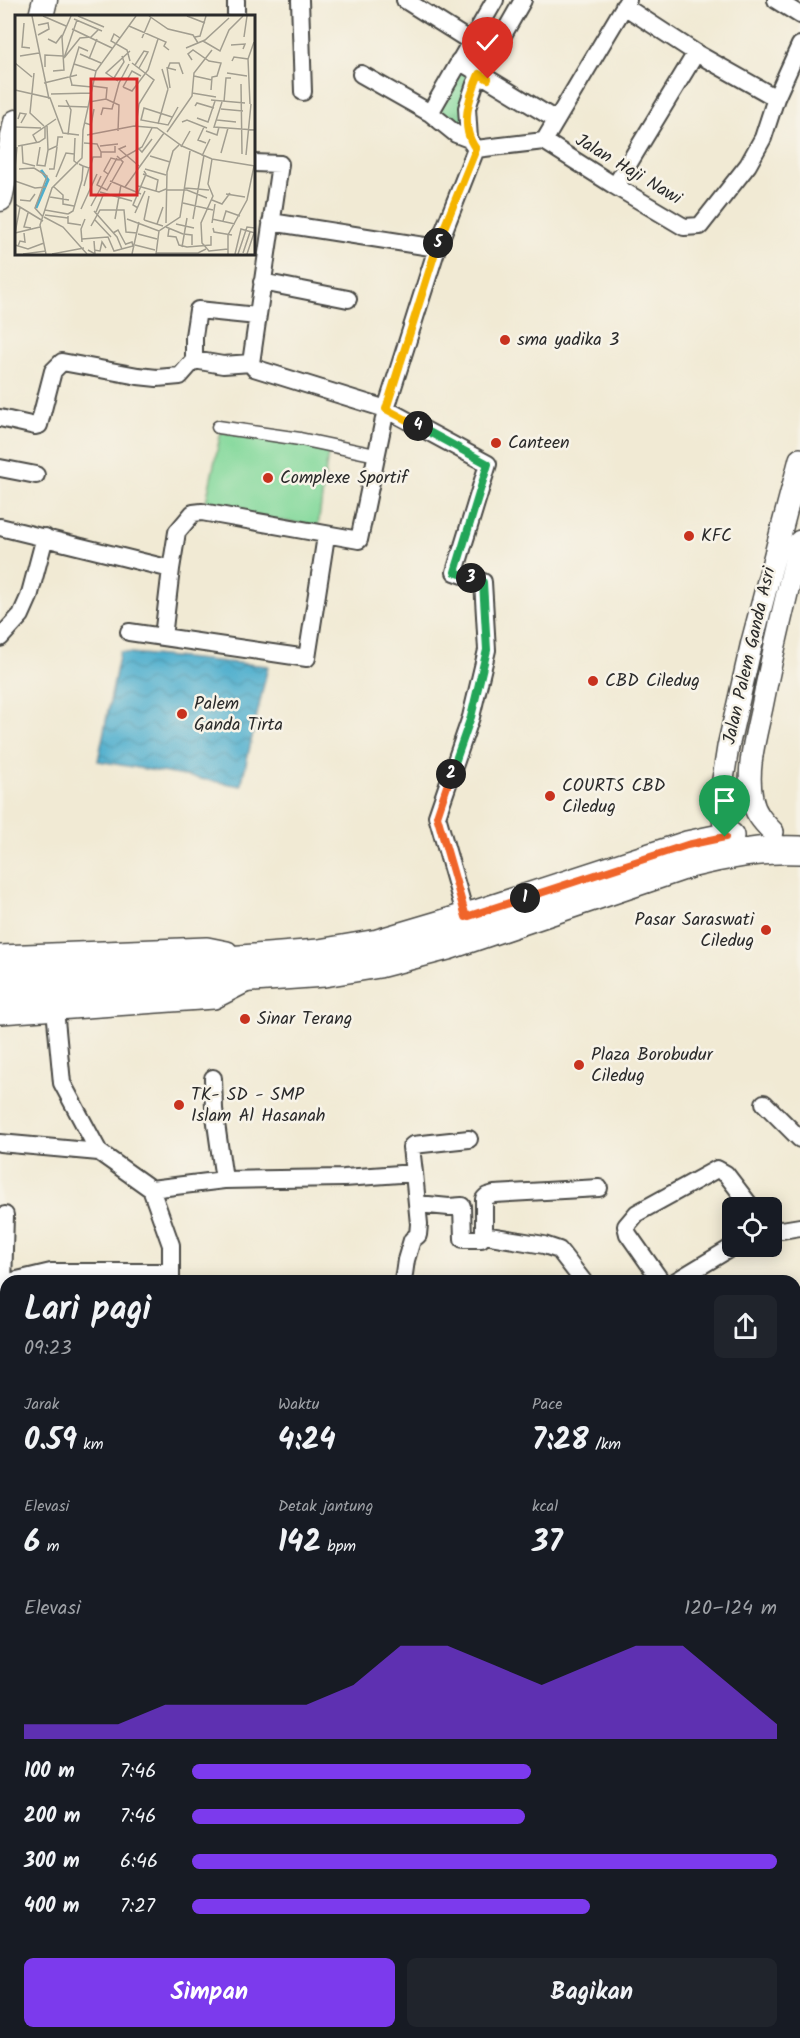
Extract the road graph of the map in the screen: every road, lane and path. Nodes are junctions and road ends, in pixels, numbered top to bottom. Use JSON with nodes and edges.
{"nodes":[{"id":1,"x":45,"y":0,"type":"edge"},
{"id":2,"x":300,"y":0,"type":"edge"},
{"id":3,"x":405,"y":0,"type":"edge"},
{"id":4,"x":495,"y":0,"type":"edge"},
{"id":5,"x":523,"y":0,"type":"edge"},
{"id":6,"x":776,"y":0,"type":"edge"},
{"id":7,"x":626,"y":3,"type":"edge"},
{"id":8,"x":41,"y":15,"type":"edge"},
{"id":9,"x":800,"y":15,"type":"edge"},
{"id":10,"x":470,"y":41,"type":"junction"},
{"id":11,"x":800,"y":45,"type":"edge"},
{"id":12,"x":696,"y":53,"type":"junction"},
{"id":13,"x":459,"y":61,"type":"junction"},
{"id":14,"x":361,"y":74,"type":"dead end"},
{"id":15,"x":479,"y":74,"type":"junction"},
{"id":16,"x":303,"y":92,"type":"dead end"},
{"id":17,"x":776,"y":98,"type":"junction"},
{"id":18,"x":430,"y":113,"type":"junction"},
{"id":19,"x":556,"y":120,"type":"junction"},
{"id":20,"x":11,"y":140,"type":"edge"},
{"id":21,"x":544,"y":141,"type":"junction"},
{"id":22,"x":473,"y":144,"type":"junction"},
{"id":23,"x":255,"y":162,"type":"edge"},
{"id":24,"x":615,"y":186,"type":"junction"},
{"id":25,"x":0,"y":200,"type":"edge"},
{"id":26,"x":271,"y":222,"type":"junction"},
{"id":27,"x":437,"y":248,"type":"junction"},
{"id":28,"x":262,"y":282,"type":"junction"},
{"id":29,"x":348,"y":299,"type":"dead end"},
{"id":30,"x":257,"y":316,"type":"junction"},
{"id":31,"x":194,"y":360,"type":"junction"},
{"id":32,"x":251,"y":363,"type":"junction"},
{"id":33,"x":386,"y":409,"type":"junction"},
{"id":34,"x":3,"y":419,"type":"edge"},
{"id":35,"x":218,"y":427,"type":"dead end"},
{"id":36,"x":371,"y":454,"type":"dead end"},
{"id":37,"x":800,"y":459,"type":"edge"},
{"id":38,"x":0,"y":468,"type":"edge"},
{"id":39,"x":36,"y":475,"type":"dead end"},
{"id":40,"x":0,"y":527,"type":"edge"},
{"id":41,"x":326,"y":536,"type":"junction"},
{"id":42,"x":45,"y":537,"type":"junction"},
{"id":43,"x":800,"y":541,"type":"edge"},
{"id":44,"x":171,"y":569,"type":"junction"},
{"id":45,"x":129,"y":632,"type":"dead end"},
{"id":46,"x":163,"y":637,"type":"junction"},
{"id":47,"x":0,"y":638,"type":"edge"},
{"id":48,"x":752,"y":642,"type":"junction"},
{"id":49,"x":774,"y":648,"type":"junction"},
{"id":50,"x":773,"y":832,"type":"junction"},
{"id":51,"x":800,"y":834,"type":"edge"},
{"id":52,"x":727,"y":846,"type":"junction"},
{"id":53,"x":800,"y":850,"type":"edge"},
{"id":54,"x":466,"y":917,"type":"junction"},
{"id":55,"x":0,"y":956,"type":"edge"},
{"id":56,"x":254,"y":969,"type":"junction"},
{"id":57,"x":0,"y":977,"type":"edge"},
{"id":58,"x":0,"y":996,"type":"edge"},
{"id":59,"x":55,"y":1009,"type":"junction"},
{"id":60,"x":0,"y":1013,"type":"edge"},
{"id":61,"x":213,"y":1078,"type":"dead end"},
{"id":62,"x":765,"y":1103,"type":"dead end"},
{"id":63,"x":469,"y":1139,"type":"dead end"},
{"id":64,"x":800,"y":1139,"type":"edge"},
{"id":65,"x":0,"y":1143,"type":"edge"},
{"id":66,"x":99,"y":1152,"type":"junction"},
{"id":67,"x":414,"y":1173,"type":"junction"},
{"id":68,"x":224,"y":1180,"type":"junction"},
{"id":69,"x":598,"y":1188,"type":"dead end"},
{"id":70,"x":151,"y":1189,"type":"junction"},
{"id":71,"x":744,"y":1197,"type":"edge"},
{"id":72,"x":418,"y":1204,"type":"junction"},
{"id":73,"x":5,"y":1215,"type":"dead end"},
{"id":74,"x":800,"y":1227,"type":"edge"},
{"id":75,"x":782,"y":1230,"type":"edge"},
{"id":76,"x":484,"y":1235,"type":"junction"},
{"id":77,"x":722,"y":1253,"type":"edge"},
{"id":78,"x":5,"y":1275,"type":"edge"},
{"id":79,"x":38,"y":1275,"type":"edge"},
{"id":80,"x":123,"y":1275,"type":"edge"},
{"id":81,"x":171,"y":1275,"type":"edge"},
{"id":82,"x":404,"y":1275,"type":"edge"},
{"id":83,"x":579,"y":1275,"type":"edge"},
{"id":84,"x":657,"y":1275,"type":"edge"},
{"id":85,"x":686,"y":1275,"type":"edge"}],
"edges":[{"from":1,"to":8,"type":"main road"},
{"from":2,"to":16,"type":"street"},
{"from":3,"to":10,"type":"street"},
{"from":4,"to":10,"type":"street"},
{"from":5,"to":15,"type":"street"},
{"from":6,"to":9,"type":"street"},
{"from":7,"to":12,"type":"street"},
{"from":7,"to":19,"type":"street"},
{"from":10,"to":13,"type":"street"},
{"from":11,"to":17,"type":"street","name":"Jalan Haji Nawi"},
{"from":12,"to":17,"type":"street"},
{"from":12,"to":24,"type":"street"},
{"from":13,"to":15,"type":"street"},
{"from":13,"to":18,"type":"street"},
{"from":14,"to":18,"type":"street"},
{"from":15,"to":19,"type":"street"},
{"from":15,"to":22,"type":"street"},
{"from":17,"to":24,"type":"street","name":"Jalan Haji Nawi"},
{"from":18,"to":22,"type":"street"},
{"from":19,"to":21,"type":"street"},
{"from":20,"to":25,"type":"main road"},
{"from":21,"to":22,"type":"street"},
{"from":21,"to":24,"type":"street","name":"Jalan Haji Nawi"},
{"from":22,"to":27,"type":"street"},
{"from":23,"to":26,"type":"street"},
{"from":26,"to":27,"type":"street"},
{"from":26,"to":28,"type":"street"},
{"from":27,"to":33,"type":"street"},
{"from":28,"to":29,"type":"street"},
{"from":28,"to":30,"type":"street"},
{"from":30,"to":31,"type":"street"},
{"from":30,"to":32,"type":"street"},
{"from":31,"to":32,"type":"street"},
{"from":31,"to":34,"type":"street"},
{"from":32,"to":33,"type":"street"},
{"from":33,"to":41,"type":"street"},
{"from":33,"to":54,"type":"street"},
{"from":35,"to":36,"type":"street"},
{"from":37,"to":48,"type":"street","name":"Jalan Palem Ganda Asri"},
{"from":38,"to":39,"type":"street"},
{"from":40,"to":42,"type":"street"},
{"from":41,"to":44,"type":"street"},
{"from":41,"to":46,"type":"street"},
{"from":42,"to":44,"type":"street"},
{"from":42,"to":47,"type":"street"},
{"from":43,"to":49,"type":"street","name":"Jalan Palem Ganda Asri"},
{"from":44,"to":46,"type":"street"},
{"from":45,"to":46,"type":"street"},
{"from":48,"to":49,"type":"street"},
{"from":48,"to":52,"type":"street","name":"Jalan Palem Ganda Asri"},
{"from":49,"to":50,"type":"street","name":"Jalan Palem Ganda Asri"},
{"from":50,"to":51,"type":"main road"},
{"from":50,"to":52,"type":"main road"},
{"from":52,"to":53,"type":"main road"},
{"from":52,"to":54,"type":"main road"},
{"from":52,"to":56,"type":"main road"},
{"from":54,"to":56,"type":"main road"},
{"from":55,"to":56,"type":"street"},
{"from":56,"to":57,"type":"main road"},
{"from":56,"to":58,"type":"main road"},
{"from":56,"to":59,"type":"street"},
{"from":59,"to":60,"type":"street"},
{"from":59,"to":66,"type":"street"},
{"from":61,"to":68,"type":"street"},
{"from":62,"to":64,"type":"street"},
{"from":63,"to":67,"type":"street"},
{"from":65,"to":66,"type":"street"},
{"from":66,"to":70,"type":"street"},
{"from":67,"to":68,"type":"street"},
{"from":67,"to":72,"type":"street"},
{"from":68,"to":70,"type":"street"},
{"from":69,"to":76,"type":"street"},
{"from":70,"to":81,"type":"street"},
{"from":71,"to":84,"type":"street"},
{"from":72,"to":76,"type":"street"},
{"from":72,"to":82,"type":"street"},
{"from":73,"to":78,"type":"street"},
{"from":74,"to":75,"type":"street"},
{"from":76,"to":83,"type":"street"},
{"from":77,"to":85,"type":"street"},
{"from":79,"to":80,"type":"street"}]}
